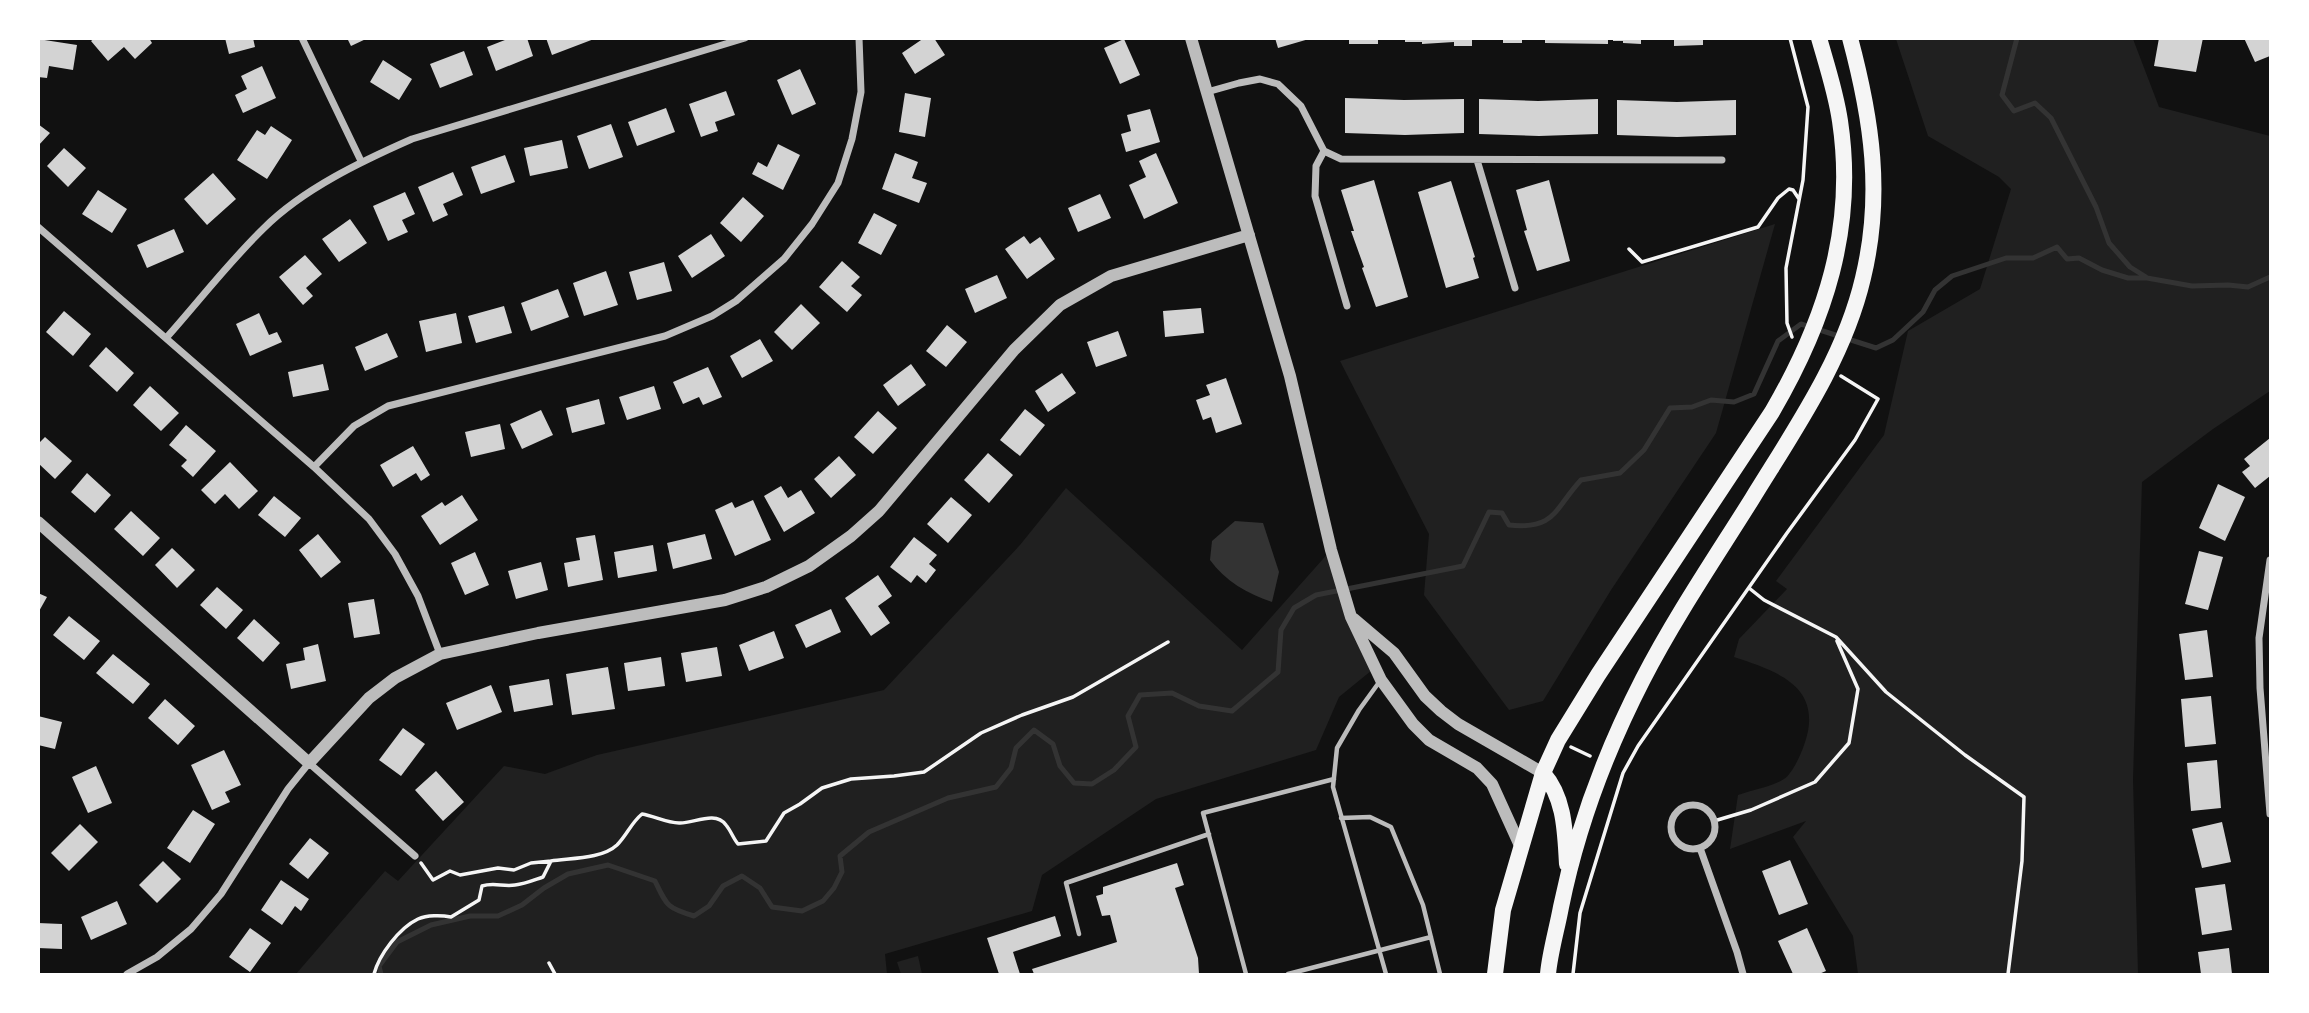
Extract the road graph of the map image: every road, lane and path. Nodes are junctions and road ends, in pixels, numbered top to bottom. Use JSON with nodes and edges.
{"nodes":[{"id":1,"x":302,"y":38,"type":"edge"},
{"id":2,"x":745,"y":38,"type":"edge"},
{"id":3,"x":859,"y":38,"type":"edge"},
{"id":4,"x":1191,"y":38,"type":"edge"},
{"id":5,"x":1790,"y":38,"type":"edge"},
{"id":6,"x":1819,"y":38,"type":"edge"},
{"id":7,"x":1850,"y":38,"type":"edge"},
{"id":8,"x":1207,"y":93,"type":"junction"},
{"id":9,"x":1324,"y":151,"type":"junction"},
{"id":10,"x":1477,"y":160,"type":"junction"},
{"id":11,"x":1722,"y":160,"type":"dead end"},
{"id":12,"x":360,"y":161,"type":"junction"},
{"id":13,"x":1800,"y":200,"type":"junction"},
{"id":14,"x":38,"y":227,"type":"edge"},
{"id":15,"x":1249,"y":236,"type":"junction"},
{"id":16,"x":1629,"y":249,"type":"dead end"},
{"id":17,"x":1515,"y":288,"type":"dead end"},
{"id":18,"x":1347,"y":306,"type":"dead end"},
{"id":19,"x":167,"y":337,"type":"junction"},
{"id":20,"x":1794,"y":342,"type":"dead end"},
{"id":21,"x":1838,"y":374,"type":"dead end"},
{"id":22,"x":314,"y":467,"type":"junction"},
{"id":23,"x":38,"y":522,"type":"edge"},
{"id":24,"x":2270,"y":560,"type":"edge"},
{"id":25,"x":1749,"y":588,"type":"junction"},
{"id":26,"x":1351,"y":617,"type":"junction"},
{"id":27,"x":1836,"y":636,"type":"junction"},
{"id":28,"x":1168,"y":642,"type":"dead end"},
{"id":29,"x":440,"y":654,"type":"junction"},
{"id":30,"x":1381,"y":680,"type":"junction"},
{"id":31,"x":1570,"y":747,"type":"dead end"},
{"id":32,"x":1595,"y":758,"type":"dead end"},
{"id":33,"x":309,"y":763,"type":"junction"},
{"id":34,"x":1544,"y":773,"type":"junction"},
{"id":35,"x":1334,"y":779,"type":"junction"},
{"id":36,"x":2270,"y":814,"type":"edge"},
{"id":37,"x":1340,"y":818,"type":"junction"},
{"id":38,"x":1714,"y":821,"type":"junction"},
{"id":39,"x":1209,"y":834,"type":"junction"},
{"id":40,"x":1700,"y":848,"type":"junction"},
{"id":41,"x":1521,"y":850,"type":"junction"},
{"id":42,"x":415,"y":856,"type":"joint"},
{"id":43,"x":551,"y":861,"type":"junction"},
{"id":44,"x":1568,"y":873,"type":"junction"},
{"id":45,"x":1079,"y":934,"type":"dead end"},
{"id":46,"x":1431,"y":937,"type":"junction"},
{"id":47,"x":1380,"y":950,"type":"junction"},
{"id":48,"x":549,"y":963,"type":"dead end"},
{"id":49,"x":127,"y":975,"type":"edge"},
{"id":50,"x":374,"y":975,"type":"edge"},
{"id":51,"x":555,"y":975,"type":"edge"},
{"id":52,"x":1246,"y":975,"type":"edge"},
{"id":53,"x":1288,"y":975,"type":"edge"},
{"id":54,"x":1388,"y":975,"type":"edge"},
{"id":55,"x":1440,"y":975,"type":"edge"},
{"id":56,"x":1495,"y":975,"type":"edge"},
{"id":57,"x":1548,"y":975,"type":"edge"},
{"id":58,"x":1573,"y":975,"type":"edge"},
{"id":59,"x":1743,"y":975,"type":"edge"},
{"id":60,"x":2008,"y":975,"type":"edge"}],
"edges":[{"from":1,"to":12,"type":"street"},
{"from":2,"to":12,"type":"street"},
{"from":3,"to":22,"type":"street"},
{"from":4,"to":8,"type":"street"},
{"from":5,"to":13,"type":"path"},
{"from":6,"to":34,"type":"main road"},
{"from":7,"to":44,"type":"main road"},
{"from":8,"to":9,"type":"street"},
{"from":8,"to":15,"type":"street"},
{"from":9,"to":10,"type":"street"},
{"from":9,"to":18,"type":"street"},
{"from":10,"to":11,"type":"street"},
{"from":10,"to":17,"type":"street"},
{"from":12,"to":19,"type":"street"},
{"from":13,"to":16,"type":"path"},
{"from":13,"to":20,"type":"path"},
{"from":14,"to":19,"type":"street"},
{"from":15,"to":26,"type":"street"},
{"from":15,"to":29,"type":"street"},
{"from":19,"to":22,"type":"street"},
{"from":21,"to":25,"type":"path"},
{"from":22,"to":29,"type":"street"},
{"from":23,"to":33,"type":"street"},
{"from":24,"to":36,"type":"street"},
{"from":25,"to":27,"type":"path"},
{"from":25,"to":58,"type":"path"},
{"from":26,"to":30,"type":"street"},
{"from":26,"to":34,"type":"street"},
{"from":27,"to":38,"type":"path"},
{"from":27,"to":60,"type":"path"},
{"from":28,"to":43,"type":"path"},
{"from":29,"to":33,"type":"street"},
{"from":30,"to":35,"type":"lane"},
{"from":30,"to":41,"type":"street"},
{"from":31,"to":32,"type":"path"},
{"from":33,"to":42,"type":"street"},
{"from":33,"to":49,"type":"street"},
{"from":34,"to":41,"type":"main road"},
{"from":34,"to":44,"type":"main road"},
{"from":35,"to":37,"type":"lane"},
{"from":35,"to":39,"type":"lane"},
{"from":37,"to":46,"type":"lane"},
{"from":37,"to":47,"type":"lane"},
{"from":38,"to":40,"type":"street"},
{"from":38,"to":40,"type":"street"},
{"from":39,"to":45,"type":"lane"},
{"from":39,"to":52,"type":"lane"},
{"from":40,"to":59,"type":"street"},
{"from":41,"to":56,"type":"main road"},
{"from":42,"to":43,"type":"path"},
{"from":43,"to":50,"type":"path"},
{"from":44,"to":57,"type":"main road"},
{"from":46,"to":47,"type":"lane"},
{"from":46,"to":55,"type":"lane"},
{"from":47,"to":53,"type":"lane"},
{"from":47,"to":54,"type":"lane"},
{"from":48,"to":51,"type":"path"}]}
